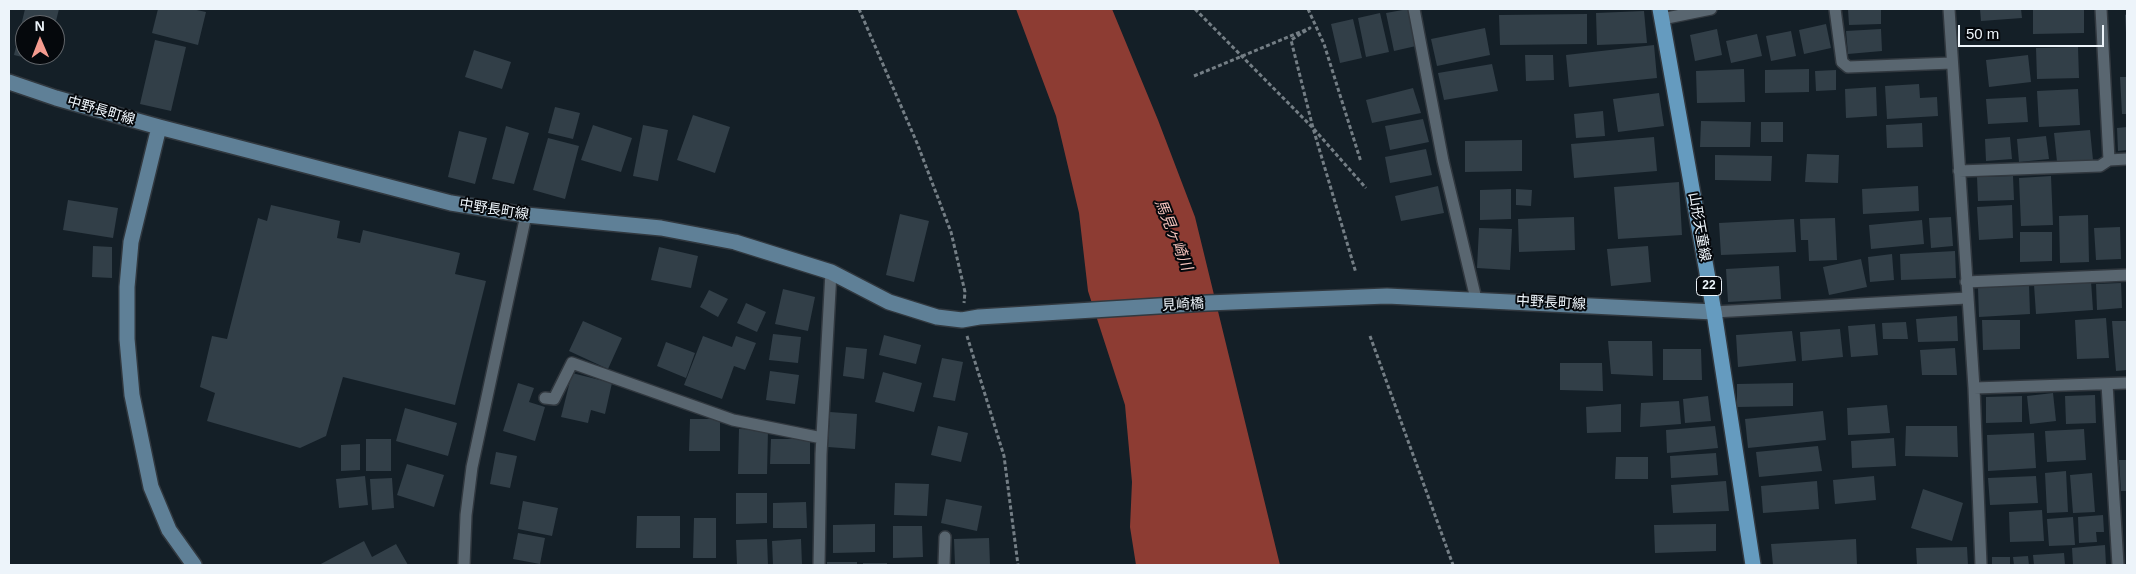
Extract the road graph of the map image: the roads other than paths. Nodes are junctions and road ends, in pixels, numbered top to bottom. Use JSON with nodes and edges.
{"nodes":[{"id":1,"x":1414,"y":9,"type":"edge"},
{"id":2,"x":1711,"y":9,"type":"edge"},
{"id":3,"x":1835,"y":9,"type":"edge"},
{"id":4,"x":1949,"y":9,"type":"edge"},
{"id":5,"x":2101,"y":9,"type":"edge"},
{"id":6,"x":1661,"y":14,"type":"edge"},
{"id":7,"x":1952,"y":63,"type":"junction"},
{"id":8,"x":10,"y":86,"type":"edge"},
{"id":9,"x":159,"y":127,"type":"junction"},
{"id":10,"x":2127,"y":159,"type":"edge"},
{"id":11,"x":2109,"y":160,"type":"junction"},
{"id":12,"x":1959,"y":171,"type":"junction"},
{"id":13,"x":526,"y":216,"type":"junction"},
{"id":14,"x":831,"y":272,"type":"junction"},
{"id":15,"x":2127,"y":275,"type":"edge"},
{"id":16,"x":1966,"y":282,"type":"junction"},
{"id":17,"x":1388,"y":296,"type":"joint"},
{"id":18,"x":1967,"y":298,"type":"junction"},
{"id":19,"x":1476,"y":299,"type":"junction"},
{"id":20,"x":1714,"y":312,"type":"junction"},
{"id":21,"x":979,"y":317,"type":"joint"},
{"id":22,"x":2127,"y":383,"type":"edge"},
{"id":23,"x":2107,"y":384,"type":"junction"},
{"id":24,"x":1974,"y":388,"type":"junction"},
{"id":25,"x":545,"y":398,"type":"dead end"},
{"id":26,"x":822,"y":438,"type":"junction"},
{"id":27,"x":945,"y":537,"type":"dead end"},
{"id":28,"x":194,"y":565,"type":"edge"},
{"id":29,"x":464,"y":565,"type":"edge"},
{"id":30,"x":819,"y":565,"type":"edge"},
{"id":31,"x":944,"y":565,"type":"edge"},
{"id":32,"x":1753,"y":565,"type":"edge"},
{"id":33,"x":1981,"y":565,"type":"edge"},
{"id":34,"x":2118,"y":565,"type":"edge"}],
"edges":[{"from":1,"to":19,"type":"lane"},
{"from":2,"to":6,"type":"lane"},
{"from":3,"to":7,"type":"lane"},
{"from":4,"to":7,"type":"lane"},
{"from":5,"to":11,"type":"lane"},
{"from":6,"to":20,"type":"main road","name":"山形天童線","number":"22"},
{"from":7,"to":12,"type":"lane"},
{"from":8,"to":9,"type":"main road","name":"中野長町線"},
{"from":9,"to":13,"type":"main road","name":"中野長町線"},
{"from":9,"to":28,"type":"main road"},
{"from":10,"to":11,"type":"lane"},
{"from":11,"to":12,"type":"lane"},
{"from":12,"to":16,"type":"lane"},
{"from":13,"to":14,"type":"main road","name":"中野長町線"},
{"from":13,"to":29,"type":"lane"},
{"from":14,"to":21,"type":"main road","name":"中野長町線"},
{"from":14,"to":26,"type":"lane"},
{"from":15,"to":16,"type":"lane"},
{"from":16,"to":18,"type":"lane"},
{"from":17,"to":19,"type":"main road","name":"中野長町線"},
{"from":17,"to":21,"type":"main road","name":"見崎橋"},
{"from":18,"to":20,"type":"lane"},
{"from":18,"to":24,"type":"lane"},
{"from":19,"to":20,"type":"main road","name":"中野長町線"},
{"from":20,"to":32,"type":"main road","name":"山形天童線","number":"22"},
{"from":22,"to":23,"type":"lane"},
{"from":23,"to":24,"type":"lane"},
{"from":23,"to":34,"type":"lane"},
{"from":24,"to":33,"type":"lane"},
{"from":25,"to":26,"type":"lane"},
{"from":26,"to":30,"type":"lane"},
{"from":27,"to":31,"type":"lane"}]}
